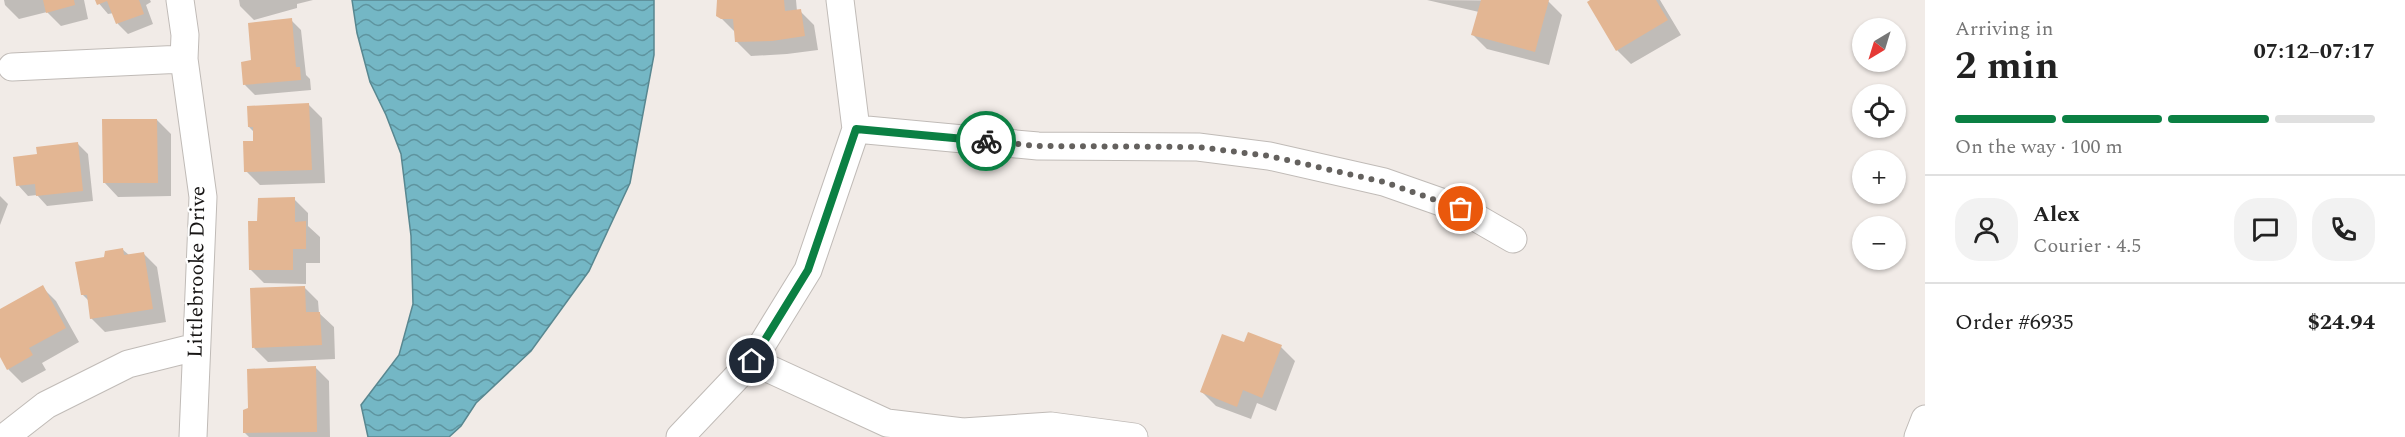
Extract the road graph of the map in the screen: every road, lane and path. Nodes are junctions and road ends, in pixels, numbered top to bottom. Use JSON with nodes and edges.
{"nodes":[{"id":1,"x":180,"y":0,"type":"edge"},
{"id":2,"x":840,"y":3,"type":"edge"},
{"id":3,"x":184,"y":59,"type":"junction"},
{"id":4,"x":12,"y":67,"type":"dead end"},
{"id":5,"x":856,"y":129,"type":"junction"},
{"id":6,"x":1513,"y":239,"type":"dead end"},
{"id":7,"x":196,"y":347,"type":"junction"},
{"id":8,"x":752,"y":361,"type":"junction"},
{"id":9,"x":1925,"y":419,"type":"edge"},
{"id":10,"x":5,"y":437,"type":"edge"},
{"id":11,"x":193,"y":437,"type":"edge"},
{"id":12,"x":680,"y":437,"type":"edge"},
{"id":13,"x":1134,"y":437,"type":"edge"},
{"id":14,"x":1918,"y":437,"type":"edge"}],
"edges":[{"from":1,"to":3,"type":"street","name":"Littlebrooke Drive"},
{"from":2,"to":5,"type":"street"},
{"from":3,"to":4,"type":"street"},
{"from":3,"to":7,"type":"street","name":"Littlebrooke Drive"},
{"from":5,"to":6,"type":"street"},
{"from":5,"to":8,"type":"street"},
{"from":7,"to":10,"type":"street"},
{"from":7,"to":11,"type":"street","name":"Littlebrooke Drive"},
{"from":8,"to":12,"type":"street"},
{"from":8,"to":13,"type":"street"},
{"from":9,"to":14,"type":"street"}]}
